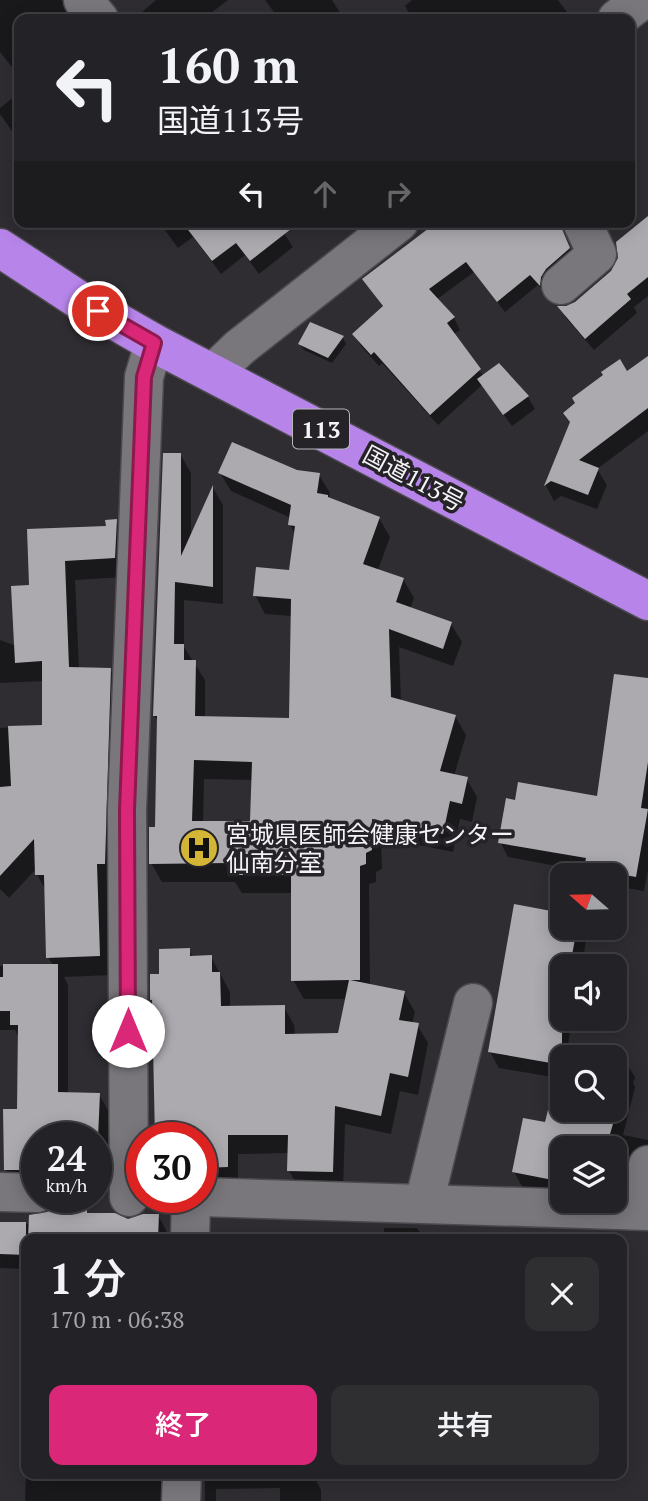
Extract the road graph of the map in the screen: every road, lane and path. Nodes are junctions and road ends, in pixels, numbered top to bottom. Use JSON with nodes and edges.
{"nodes":[{"id":1,"x":83,"y":0,"type":"edge"},
{"id":2,"x":595,"y":0,"type":"edge"},
{"id":3,"x":642,"y":0,"type":"edge"},
{"id":4,"x":95,"y":14,"type":"edge"},
{"id":5,"x":606,"y":14,"type":"edge"},
{"id":6,"x":624,"y":14,"type":"edge"},
{"id":7,"x":391,"y":228,"type":"edge"},
{"id":8,"x":585,"y":228,"type":"edge"},
{"id":9,"x":0,"y":248,"type":"edge"},
{"id":10,"x":561,"y":285,"type":"dead end"},
{"id":11,"x":154,"y":343,"type":"junction"},
{"id":12,"x":213,"y":373,"type":"junction"},
{"id":13,"x":648,"y":601,"type":"edge"},
{"id":14,"x":473,"y":1003,"type":"dead end"},
{"id":15,"x":648,"y":1165,"type":"edge"},
{"id":16,"x":0,"y":1192,"type":"edge"},
{"id":17,"x":21,"y":1193,"type":"edge"},
{"id":18,"x":122,"y":1196,"type":"edge"},
{"id":19,"x":217,"y":1197,"type":"edge"},
{"id":20,"x":424,"y":1203,"type":"junction"},
{"id":21,"x":644,"y":1211,"type":"edge"},
{"id":22,"x":191,"y":1213,"type":"edge"},
{"id":23,"x":190,"y":1234,"type":"edge"},
{"id":24,"x":182,"y":1479,"type":"edge"},
{"id":25,"x":181,"y":1501,"type":"edge"}],
"edges":[{"from":1,"to":4,"type":"street"},
{"from":2,"to":5,"type":"street"},
{"from":3,"to":6,"type":"street"},
{"from":7,"to":12,"type":"street"},
{"from":8,"to":10,"type":"street"},
{"from":9,"to":11,"type":"highway","name":"国道113号","number":"113"},
{"from":11,"to":12,"type":"highway","name":"国道113号","number":"113"},
{"from":11,"to":18,"type":"street"},
{"from":12,"to":13,"type":"highway","name":"国道113号","number":"113"},
{"from":14,"to":20,"type":"street"},
{"from":15,"to":21,"type":"street"},
{"from":16,"to":17,"type":"street"},
{"from":19,"to":20,"type":"street"},
{"from":20,"to":21,"type":"street"},
{"from":22,"to":23,"type":"street"},
{"from":24,"to":25,"type":"street"}]}
